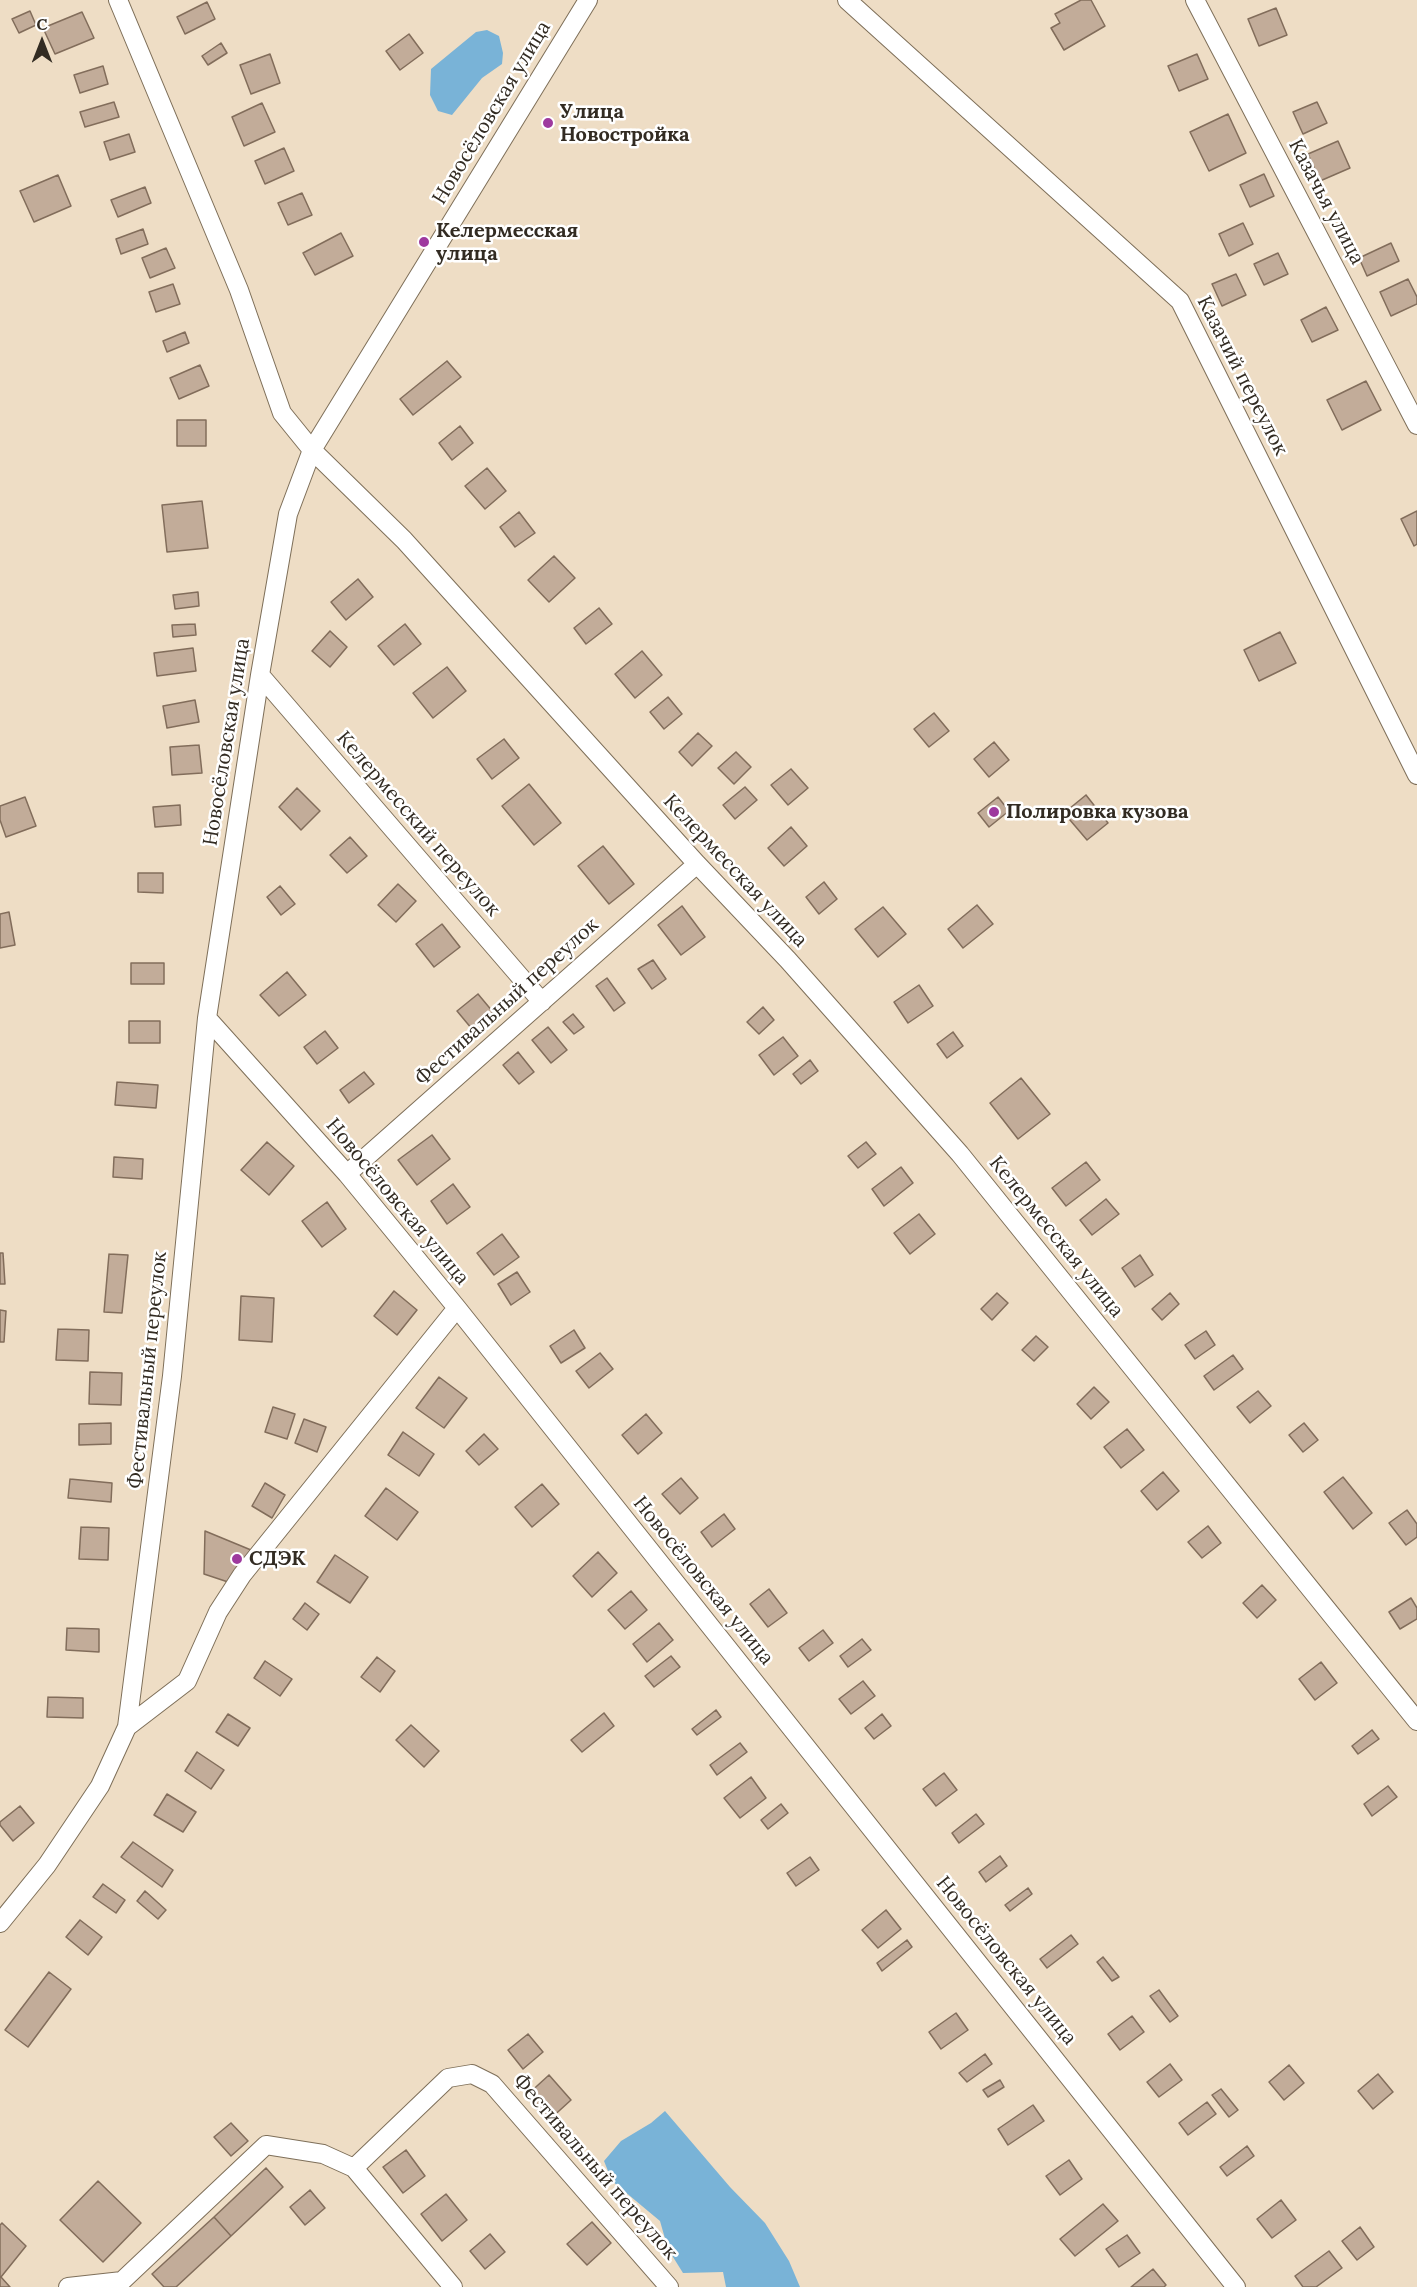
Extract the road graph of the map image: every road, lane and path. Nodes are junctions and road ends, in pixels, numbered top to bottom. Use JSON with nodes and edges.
{"nodes":[{"id":1,"x":118,"y":0,"type":"edge"},
{"id":2,"x":588,"y":0,"type":"edge"},
{"id":3,"x":847,"y":0,"type":"edge"},
{"id":4,"x":1195,"y":0,"type":"edge"},
{"id":5,"x":1417,"y":425,"type":"edge"},
{"id":6,"x":312,"y":450,"type":"junction"},
{"id":7,"x":260,"y":675,"type":"junction"},
{"id":8,"x":1417,"y":775,"type":"edge"},
{"id":9,"x":698,"y":864,"type":"junction"},
{"id":10,"x":542,"y":1002,"type":"junction"},
{"id":11,"x":207,"y":1018,"type":"junction"},
{"id":12,"x":347,"y":1174,"type":"junction"},
{"id":13,"x":457,"y":1308,"type":"junction"},
{"id":14,"x":1417,"y":1721,"type":"edge"},
{"id":15,"x":127,"y":1726,"type":"junction"},
{"id":16,"x":0,"y":1923,"type":"edge"},
{"id":17,"x":354,"y":2168,"type":"junction"},
{"id":18,"x":68,"y":2287,"type":"edge"},
{"id":19,"x":453,"y":2287,"type":"edge"},
{"id":20,"x":669,"y":2287,"type":"edge"},
{"id":21,"x":1236,"y":2287,"type":"edge"}],
"edges":[{"from":1,"to":6,"type":"street","name":"Келермесская улица"},
{"from":2,"to":6,"type":"street","name":"Новосёловская улица"},
{"from":3,"to":8,"type":"street","name":"Казачий переулок"},
{"from":4,"to":5,"type":"street","name":"Казачья улица"},
{"from":6,"to":7,"type":"street","name":"Новосёловская улица"},
{"from":6,"to":9,"type":"street","name":"Келермесская улица"},
{"from":7,"to":10,"type":"street","name":"Келермесский переулок"},
{"from":7,"to":11,"type":"street","name":"Новосёловская улица"},
{"from":9,"to":10,"type":"street","name":"Фестивальный переулок"},
{"from":9,"to":14,"type":"street","name":"Келермесская улица"},
{"from":10,"to":12,"type":"street","name":"Фестивальный переулок"},
{"from":11,"to":12,"type":"street","name":"Новосёловская улица"},
{"from":11,"to":15,"type":"street","name":"Фестивальный переулок"},
{"from":12,"to":13,"type":"street","name":"Новосёловская улица"},
{"from":13,"to":15,"type":"street","name":"Фестивальный переулок"},
{"from":13,"to":21,"type":"street","name":"Новосёловская улица"},
{"from":15,"to":16,"type":"street","name":"Фестивальный переулок"},
{"from":17,"to":18,"type":"street"},
{"from":17,"to":19,"type":"street"},
{"from":17,"to":20,"type":"street","name":"Фестивальный переулок"}]}
